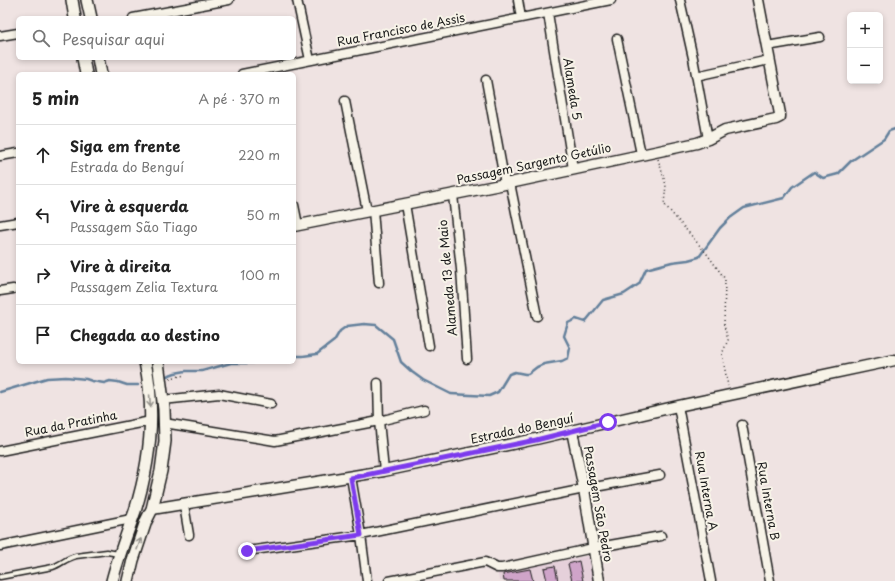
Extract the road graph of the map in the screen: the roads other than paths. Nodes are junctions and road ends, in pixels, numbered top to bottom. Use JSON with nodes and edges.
{"nodes":[{"id":1,"x":72,"y":0,"type":"edge"},
{"id":2,"x":87,"y":0,"type":"edge"},
{"id":3,"x":223,"y":0,"type":"edge"},
{"id":4,"x":297,"y":0,"type":"edge"},
{"id":5,"x":518,"y":0,"type":"edge"},
{"id":6,"x":611,"y":0,"type":"edge"},
{"id":7,"x":680,"y":0,"type":"edge"},
{"id":8,"x":758,"y":0,"type":"edge"},
{"id":9,"x":548,"y":13,"type":"junction"},
{"id":10,"x":75,"y":16,"type":"edge"},
{"id":11,"x":91,"y":16,"type":"edge"},
{"id":12,"x":143,"y":16,"type":"edge"},
{"id":13,"x":522,"y":18,"type":"junction"},
{"id":14,"x":16,"y":33,"type":"edge"},
{"id":15,"x":0,"y":36,"type":"edge"},
{"id":16,"x":820,"y":37,"type":"dead end"},
{"id":17,"x":616,"y":39,"type":"dead end"},
{"id":18,"x":767,"y":46,"type":"junction"},
{"id":19,"x":83,"y":60,"type":"edge"},
{"id":20,"x":98,"y":60,"type":"edge"},
{"id":21,"x":310,"y":60,"type":"junction"},
{"id":22,"x":770,"y":60,"type":"junction"},
{"id":23,"x":86,"y":72,"type":"edge"},
{"id":24,"x":101,"y":72,"type":"edge"},
{"id":25,"x":252,"y":72,"type":"edge"},
{"id":26,"x":696,"y":76,"type":"junction"},
{"id":27,"x":486,"y":80,"type":"dead end"},
{"id":28,"x":345,"y":101,"type":"dead end"},
{"id":29,"x":708,"y":139,"type":"junction"},
{"id":30,"x":16,"y":153,"type":"edge"},
{"id":31,"x":641,"y":154,"type":"junction"},
{"id":32,"x":0,"y":155,"type":"edge"},
{"id":33,"x":574,"y":169,"type":"junction"},
{"id":34,"x":508,"y":183,"type":"junction"},
{"id":35,"x":453,"y":194,"type":"junction"},
{"id":36,"x":405,"y":204,"type":"junction"},
{"id":37,"x":370,"y":211,"type":"junction"},
{"id":38,"x":16,"y":222,"type":"edge"},
{"id":39,"x":0,"y":225,"type":"edge"},
{"id":40,"x":296,"y":226,"type":"edge"},
{"id":41,"x":378,"y":283,"type":"dead end"},
{"id":42,"x":13,"y":289,"type":"dead end"},
{"id":43,"x":0,"y":291,"type":"edge"},
{"id":44,"x":537,"y":316,"type":"dead end"},
{"id":45,"x":429,"y":346,"type":"dead end"},
{"id":46,"x":467,"y":359,"type":"dead end"},
{"id":47,"x":895,"y":360,"type":"edge"},
{"id":48,"x":145,"y":364,"type":"edge"},
{"id":49,"x":158,"y":364,"type":"edge"},
{"id":50,"x":378,"y":383,"type":"dead end"},
{"id":51,"x":163,"y":400,"type":"junction"},
{"id":52,"x":271,"y":404,"type":"dead end"},
{"id":53,"x":678,"y":406,"type":"junction"},
{"id":54,"x":424,"y":410,"type":"dead end"},
{"id":55,"x":149,"y":421,"type":"junction"},
{"id":56,"x":379,"y":421,"type":"junction"},
{"id":57,"x":164,"y":423,"type":"junction"},
{"id":58,"x":742,"y":425,"type":"dead end"},
{"id":59,"x":572,"y":431,"type":"junction"},
{"id":60,"x":0,"y":451,"type":"edge"},
{"id":61,"x":384,"y":472,"type":"junction"},
{"id":62,"x":660,"y":475,"type":"dead end"},
{"id":63,"x":351,"y":478,"type":"junction"},
{"id":64,"x":584,"y":489,"type":"junction"},
{"id":65,"x":184,"y":505,"type":"junction"},
{"id":66,"x":152,"y":510,"type":"junction"},
{"id":67,"x":131,"y":519,"type":"junction"},
{"id":68,"x":189,"y":535,"type":"dead end"},
{"id":69,"x":361,"y":535,"type":"junction"},
{"id":70,"x":661,"y":536,"type":"dead end"},
{"id":71,"x":0,"y":546,"type":"edge"},
{"id":72,"x":593,"y":548,"type":"junction"},
{"id":73,"x":247,"y":551,"type":"dead end"},
{"id":74,"x":119,"y":554,"type":"junction"},
{"id":75,"x":0,"y":578,"type":"edge"},
{"id":76,"x":112,"y":581,"type":"edge"},
{"id":77,"x":128,"y":581,"type":"edge"},
{"id":78,"x":367,"y":581,"type":"edge"},
{"id":79,"x":389,"y":581,"type":"edge"},
{"id":80,"x":598,"y":581,"type":"edge"},
{"id":81,"x":711,"y":581,"type":"edge"},
{"id":82,"x":770,"y":581,"type":"edge"}],
"edges":[{"from":1,"to":10,"type":"main road"},
{"from":2,"to":11,"type":"main road"},
{"from":3,"to":12,"type":"street"},
{"from":4,"to":21,"type":"street"},
{"from":5,"to":13,"type":"street"},
{"from":6,"to":9,"type":"street","name":"Rua Francisco de Assis"},
{"from":7,"to":26,"type":"street"},
{"from":8,"to":18,"type":"street"},
{"from":9,"to":13,"type":"street","name":"Rua Francisco de Assis"},
{"from":9,"to":33,"type":"street","name":"Alameda 5"},
{"from":13,"to":21,"type":"street","name":"Rua Francisco de Assis"},
{"from":14,"to":15,"type":"street"},
{"from":16,"to":18,"type":"street"},
{"from":17,"to":31,"type":"street"},
{"from":18,"to":22,"type":"street"},
{"from":19,"to":23,"type":"main road"},
{"from":20,"to":24,"type":"main road"},
{"from":21,"to":25,"type":"street","name":"Rua Francisco de Assis"},
{"from":22,"to":26,"type":"street"},
{"from":22,"to":29,"type":"street","name":"Passagem Sargento Getúlio"},
{"from":26,"to":29,"type":"street"},
{"from":27,"to":34,"type":"street"},
{"from":28,"to":37,"type":"street"},
{"from":29,"to":31,"type":"street","name":"Passagem Sargento Getúlio"},
{"from":30,"to":32,"type":"street"},
{"from":31,"to":33,"type":"street","name":"Passagem Sargento Getúlio"},
{"from":33,"to":34,"type":"street","name":"Passagem Sargento Getúlio"},
{"from":34,"to":35,"type":"street","name":"Passagem Sargento Getúlio"},
{"from":34,"to":44,"type":"street"},
{"from":35,"to":36,"type":"street","name":"Passagem Sargento Getúlio"},
{"from":35,"to":46,"type":"street","name":"Alameda 13 de Maio"},
{"from":36,"to":37,"type":"street","name":"Passagem Sargento Getúlio"},
{"from":36,"to":45,"type":"street"},
{"from":37,"to":40,"type":"street","name":"Passagem Sargento Getúlio"},
{"from":37,"to":41,"type":"street"},
{"from":38,"to":39,"type":"street"},
{"from":42,"to":43,"type":"street"},
{"from":47,"to":53,"type":"street","name":"Estrada do Benguí"},
{"from":48,"to":55,"type":"main road","one_way":true},
{"from":49,"to":51,"type":"main road"},
{"from":50,"to":56,"type":"street"},
{"from":51,"to":52,"type":"street"},
{"from":51,"to":57,"type":"main road"},
{"from":53,"to":59,"type":"street","name":"Estrada do Benguí"},
{"from":53,"to":81,"type":"street","name":"Rua Interna A"},
{"from":54,"to":56,"type":"street"},
{"from":55,"to":60,"type":"street","name":"Rua da Pratinha"},
{"from":55,"to":67,"type":"main road"},
{"from":56,"to":57,"type":"street"},
{"from":56,"to":61,"type":"street"},
{"from":57,"to":66,"type":"main road"},
{"from":58,"to":82,"type":"street","name":"Rua Interna B"},
{"from":59,"to":61,"type":"street","name":"Estrada do Benguí"},
{"from":59,"to":64,"type":"street","name":"Passagem São Pedro"},
{"from":61,"to":63,"type":"street","name":"Estrada do Benguí"},
{"from":62,"to":64,"type":"street"},
{"from":63,"to":65,"type":"street","name":"Estrada do Benguí"},
{"from":63,"to":69,"type":"street"},
{"from":64,"to":69,"type":"street"},
{"from":64,"to":72,"type":"street","name":"Passagem São Pedro"},
{"from":65,"to":66,"type":"street","name":"Estrada do Benguí"},
{"from":65,"to":68,"type":"street"},
{"from":77,"to":66,"type":"main road","one_way":true},
{"from":67,"to":71,"type":"street"},
{"from":67,"to":74,"type":"main road"},
{"from":69,"to":73,"type":"street"},
{"from":69,"to":78,"type":"street"},
{"from":70,"to":72,"type":"street"},
{"from":72,"to":79,"type":"street"},
{"from":72,"to":80,"type":"street","name":"Passagem São Pedro"},
{"from":74,"to":75,"type":"lane"},
{"from":74,"to":76,"type":"main road"}]}
